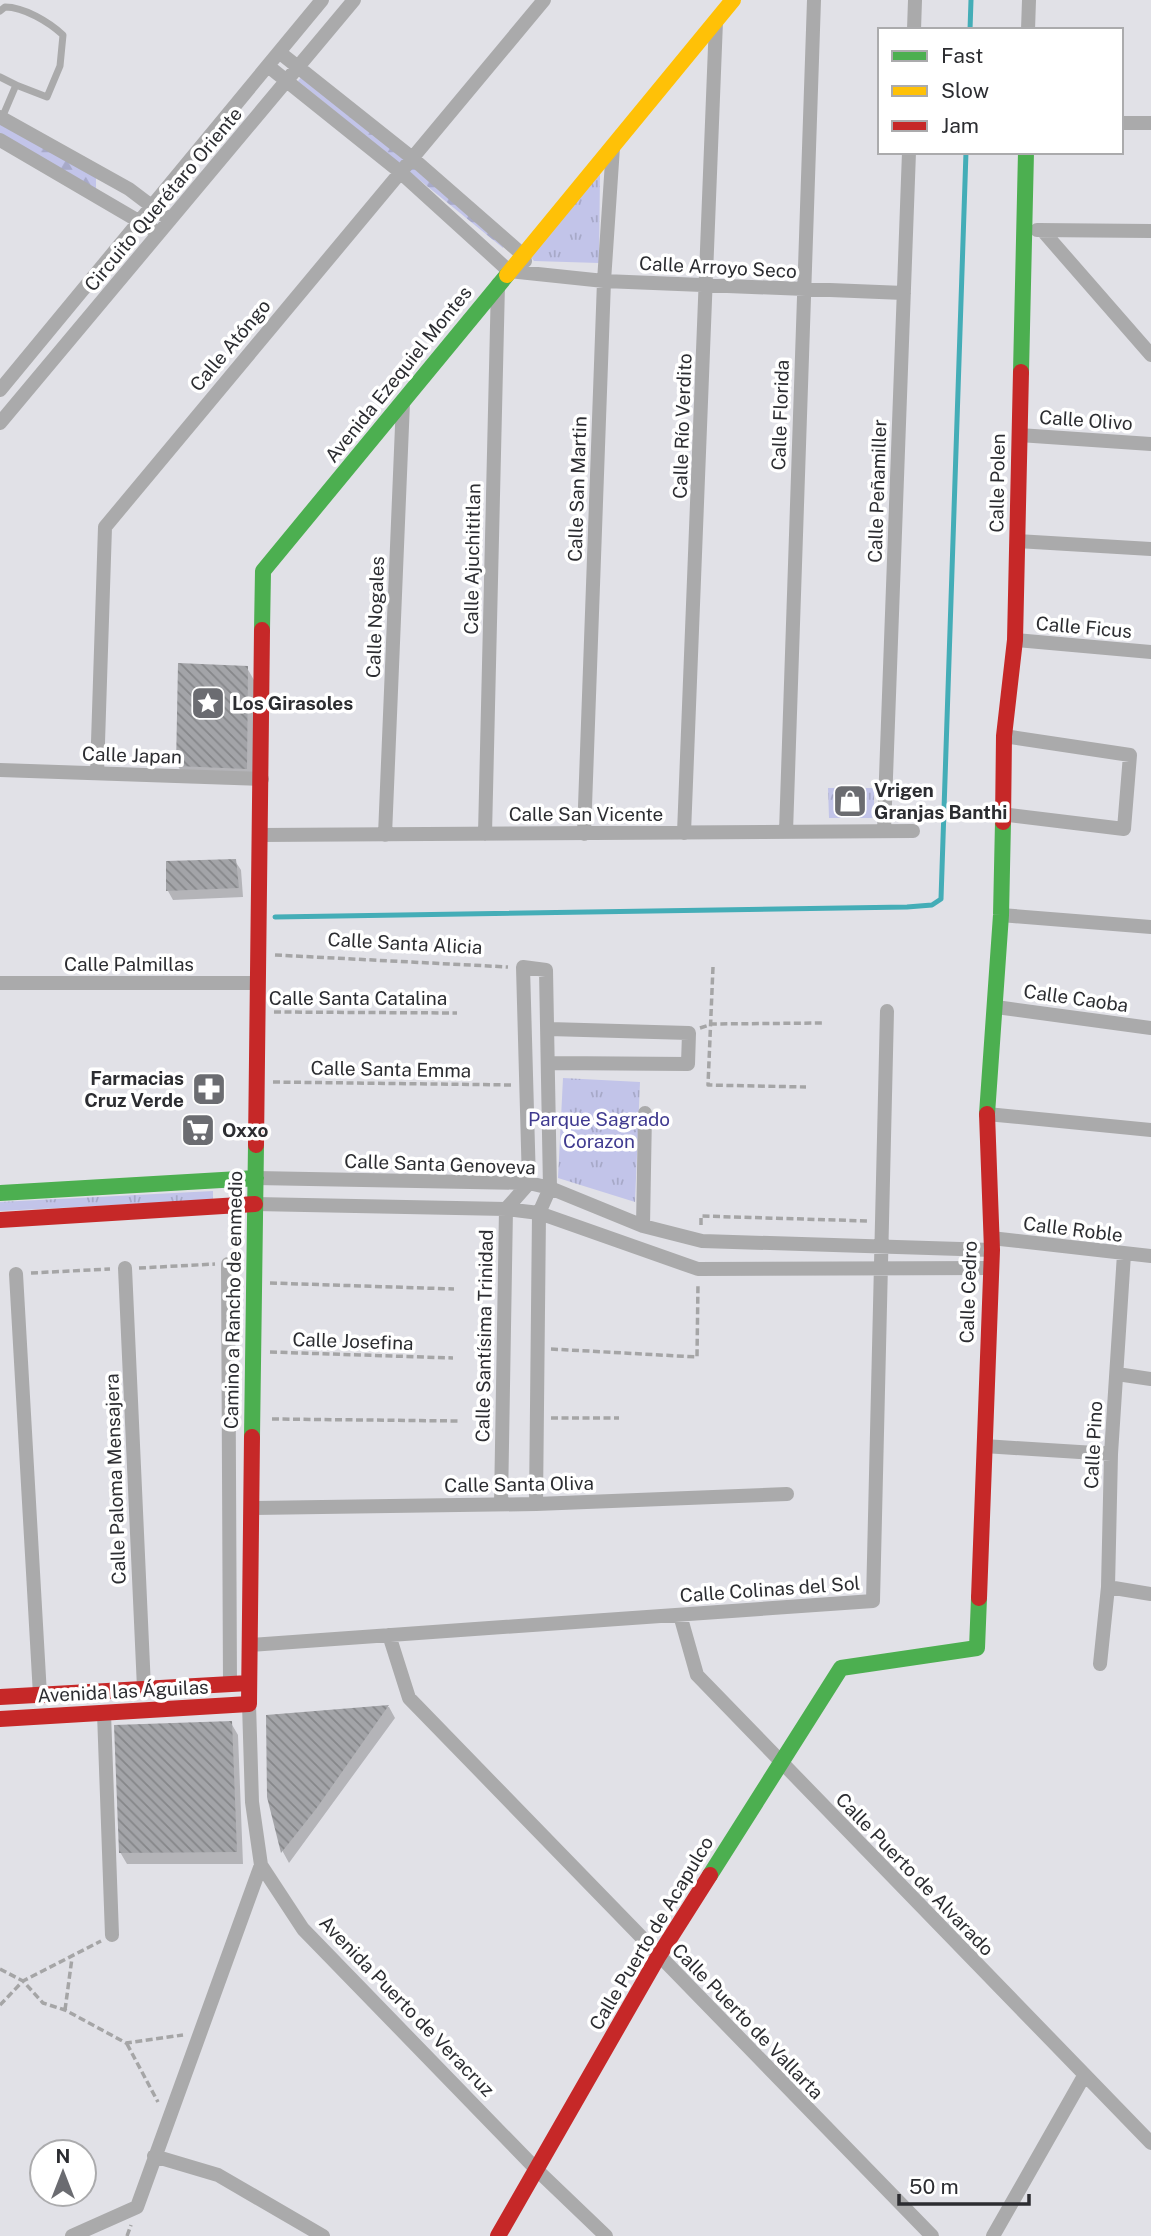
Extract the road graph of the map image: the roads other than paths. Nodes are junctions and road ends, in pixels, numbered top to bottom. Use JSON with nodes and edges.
{"nodes":[{"id":1,"x":322,"y":0,"type":"edge"},
{"id":2,"x":354,"y":0,"type":"edge"},
{"id":3,"x":544,"y":0,"type":"edge"},
{"id":4,"x":733,"y":0,"type":"edge"},
{"id":5,"x":814,"y":0,"type":"edge"},
{"id":6,"x":915,"y":0,"type":"edge"},
{"id":7,"x":1029,"y":0,"type":"edge"},
{"id":8,"x":0,"y":11,"type":"edge"},
{"id":9,"x":716,"y":21,"type":"junction"},
{"id":10,"x":914,"y":28,"type":"edge"},
{"id":11,"x":1028,"y":28,"type":"edge"},
{"id":12,"x":279,"y":52,"type":"junction"},
{"id":13,"x":268,"y":66,"type":"junction"},
{"id":14,"x":298,"y":68,"type":"junction"},
{"id":15,"x":0,"y":76,"type":"edge"},
{"id":16,"x":286,"y":82,"type":"junction"},
{"id":17,"x":16,"y":85,"type":"junction"},
{"id":18,"x":1,"y":117,"type":"edge"},
{"id":19,"x":1123,"y":122,"type":"edge"},
{"id":20,"x":1151,"y":123,"type":"edge"},
{"id":21,"x":0,"y":140,"type":"edge"},
{"id":22,"x":613,"y":146,"type":"junction"},
{"id":23,"x":909,"y":154,"type":"edge"},
{"id":24,"x":1026,"y":154,"type":"edge"},
{"id":25,"x":411,"y":157,"type":"junction"},
{"id":26,"x":399,"y":171,"type":"junction"},
{"id":27,"x":152,"y":206,"type":"junction"},
{"id":28,"x":139,"y":219,"type":"junction"},
{"id":29,"x":170,"y":220,"type":"junction"},
{"id":30,"x":1025,"y":230,"type":"junction"},
{"id":31,"x":1042,"y":230,"type":"junction"},
{"id":32,"x":1151,"y":230,"type":"edge"},
{"id":33,"x":159,"y":233,"type":"junction"},
{"id":34,"x":523,"y":255,"type":"junction"},
{"id":35,"x":531,"y":275,"type":"junction"},
{"id":36,"x":504,"y":278,"type":"junction"},
{"id":37,"x":604,"y":281,"type":"junction"},
{"id":38,"x":707,"y":285,"type":"junction"},
{"id":39,"x":803,"y":290,"type":"junction"},
{"id":40,"x":904,"y":293,"type":"junction"},
{"id":41,"x":1151,"y":355,"type":"edge"},
{"id":42,"x":0,"y":390,"type":"edge"},
{"id":43,"x":403,"y":401,"type":"junction"},
{"id":44,"x":0,"y":423,"type":"edge"},
{"id":45,"x":1019,"y":435,"type":"junction"},
{"id":46,"x":1151,"y":444,"type":"edge"},
{"id":47,"x":1017,"y":541,"type":"junction"},
{"id":48,"x":1151,"y":549,"type":"edge"},
{"id":49,"x":1015,"y":640,"type":"junction"},
{"id":50,"x":1151,"y":652,"type":"edge"},
{"id":51,"x":1004,"y":736,"type":"junction"},
{"id":52,"x":0,"y":770,"type":"edge"},
{"id":53,"x":97,"y":773,"type":"junction"},
{"id":54,"x":262,"y":779,"type":"junction"},
{"id":55,"x":1001,"y":814,"type":"junction"},
{"id":56,"x":884,"y":831,"type":"junction"},
{"id":57,"x":912,"y":831,"type":"dead end"},
{"id":58,"x":786,"y":832,"type":"junction"},
{"id":59,"x":684,"y":833,"type":"junction"},
{"id":60,"x":485,"y":834,"type":"junction"},
{"id":61,"x":583,"y":834,"type":"junction"},
{"id":62,"x":261,"y":835,"type":"junction"},
{"id":63,"x":385,"y":835,"type":"junction"},
{"id":64,"x":1001,"y":915,"type":"junction"},
{"id":65,"x":1151,"y":927,"type":"edge"},
{"id":66,"x":257,"y":983,"type":"junction"},
{"id":67,"x":0,"y":984,"type":"edge"},
{"id":68,"x":996,"y":1007,"type":"junction"},
{"id":69,"x":887,"y":1012,"type":"dead end"},
{"id":70,"x":1151,"y":1028,"type":"edge"},
{"id":71,"x":549,"y":1029,"type":"junction"},
{"id":72,"x":550,"y":1063,"type":"junction"},
{"id":73,"x":645,"y":1113,"type":"dead end"},
{"id":74,"x":987,"y":1114,"type":"junction"},
{"id":75,"x":1151,"y":1130,"type":"edge"},
{"id":76,"x":256,"y":1178,"type":"junction"},
{"id":77,"x":529,"y":1183,"type":"junction"},
{"id":78,"x":550,"y":1188,"type":"junction"},
{"id":79,"x":0,"y":1192,"type":"edge"},
{"id":80,"x":255,"y":1204,"type":"junction"},
{"id":81,"x":506,"y":1209,"type":"junction"},
{"id":82,"x":539,"y":1213,"type":"junction"},
{"id":83,"x":0,"y":1220,"type":"edge"},
{"id":84,"x":643,"y":1226,"type":"junction"},
{"id":85,"x":992,"y":1244,"type":"junction"},
{"id":86,"x":881,"y":1247,"type":"junction"},
{"id":87,"x":1124,"y":1254,"type":"junction"},
{"id":88,"x":1151,"y":1256,"type":"edge"},
{"id":89,"x":228,"y":1264,"type":"dead end"},
{"id":90,"x":125,"y":1268,"type":"dead end"},
{"id":91,"x":990,"y":1268,"type":"junction"},
{"id":92,"x":881,"y":1269,"type":"junction"},
{"id":93,"x":16,"y":1273,"type":"dead end"},
{"id":94,"x":1116,"y":1374,"type":"junction"},
{"id":95,"x":1151,"y":1379,"type":"edge"},
{"id":96,"x":984,"y":1446,"type":"junction"},
{"id":97,"x":1111,"y":1454,"type":"junction"},
{"id":98,"x":788,"y":1494,"type":"dead end"},
{"id":99,"x":500,"y":1504,"type":"junction"},
{"id":100,"x":536,"y":1504,"type":"junction"},
{"id":101,"x":251,"y":1508,"type":"junction"},
{"id":102,"x":1108,"y":1587,"type":"junction"},
{"id":103,"x":1151,"y":1594,"type":"edge"},
{"id":104,"x":680,"y":1615,"type":"junction"},
{"id":105,"x":389,"y":1635,"type":"junction"},
{"id":106,"x":249,"y":1645,"type":"junction"},
{"id":107,"x":854,"y":1664,"type":"joint"},
{"id":108,"x":1100,"y":1664,"type":"dead end"},
{"id":109,"x":249,"y":1683,"type":"junction"},
{"id":110,"x":230,"y":1684,"type":"junction"},
{"id":111,"x":144,"y":1688,"type":"junction"},
{"id":112,"x":40,"y":1695,"type":"junction"},
{"id":113,"x":0,"y":1697,"type":"edge"},
{"id":114,"x":249,"y":1704,"type":"junction"},
{"id":115,"x":104,"y":1713,"type":"junction"},
{"id":116,"x":0,"y":1719,"type":"edge"},
{"id":117,"x":781,"y":1764,"type":"junction"},
{"id":118,"x":261,"y":1865,"type":"junction"},
{"id":119,"x":113,"y":1935,"type":"road end"},
{"id":120,"x":658,"y":1957,"type":"junction"},
{"id":121,"x":1084,"y":2076,"type":"junction"},
{"id":122,"x":1151,"y":2143,"type":"edge"},
{"id":123,"x":154,"y":2156,"type":"junction"},
{"id":124,"x":537,"y":2170,"type":"junction"},
{"id":125,"x":72,"y":2236,"type":"edge"},
{"id":126,"x":323,"y":2236,"type":"edge"},
{"id":127,"x":498,"y":2236,"type":"edge"},
{"id":128,"x":606,"y":2236,"type":"edge"},
{"id":129,"x":932,"y":2236,"type":"edge"},
{"id":130,"x":993,"y":2236,"type":"edge"}],
"edges":[{"from":1,"to":12,"type":"street","name":"Circuito Querétaro Oriente"},
{"from":2,"to":14,"type":"street","name":"Circuito Querétaro Oriente"},
{"from":3,"to":25,"type":"street","name":"Calle Atóngo"},
{"from":4,"to":9,"type":"street","name":"Avenida Ezequiel Montes"},
{"from":5,"to":39,"type":"street","name":"Calle Florida"},
{"from":6,"to":10,"type":"street"},
{"from":7,"to":11,"type":"street"},
{"from":8,"to":17,"type":"lane"},
{"from":9,"to":22,"type":"street","name":"Avenida Ezequiel Montes"},
{"from":9,"to":38,"type":"street","name":"Calle Río Verdito"},
{"from":12,"to":13,"type":"street","name":"Circuito Querétaro Oriente"},
{"from":12,"to":14,"type":"street"},
{"from":13,"to":16,"type":"street"},
{"from":13,"to":27,"type":"street","name":"Circuito Querétaro Oriente"},
{"from":14,"to":16,"type":"street","name":"Circuito Querétaro Oriente"},
{"from":14,"to":25,"type":"street"},
{"from":15,"to":17,"type":"lane"},
{"from":16,"to":26,"type":"street"},
{"from":16,"to":29,"type":"street","name":"Circuito Querétaro Oriente"},
{"from":17,"to":18,"type":"lane"},
{"from":18,"to":27,"type":"street"},
{"from":19,"to":20,"type":"street"},
{"from":21,"to":28,"type":"street"},
{"from":22,"to":34,"type":"street","name":"Avenida Ezequiel Montes"},
{"from":22,"to":37,"type":"street","name":"Calle San Martin"},
{"from":23,"to":40,"type":"street","name":"Calle Peñamiller"},
{"from":24,"to":30,"type":"street","name":"Calle Polen"},
{"from":25,"to":26,"type":"street","name":"Calle Atóngo"},
{"from":25,"to":34,"type":"street"},
{"from":26,"to":36,"type":"street"},
{"from":26,"to":53,"type":"street","name":"Calle Atóngo"},
{"from":27,"to":28,"type":"street","name":"Circuito Querétaro Oriente"},
{"from":27,"to":29,"type":"street"},
{"from":28,"to":33,"type":"street"},
{"from":28,"to":42,"type":"street","name":"Circuito Querétaro Oriente"},
{"from":29,"to":33,"type":"street","name":"Circuito Querétaro Oriente"},
{"from":30,"to":31,"type":"street"},
{"from":30,"to":45,"type":"street","name":"Calle Polen"},
{"from":31,"to":32,"type":"street"},
{"from":31,"to":41,"type":"street"},
{"from":33,"to":44,"type":"street","name":"Circuito Querétaro Oriente"},
{"from":34,"to":35,"type":"street"},
{"from":34,"to":36,"type":"street","name":"Avenida Ezequiel Montes"},
{"from":35,"to":36,"type":"street","name":"Calle Arroyo Seco"},
{"from":35,"to":37,"type":"street","name":"Calle Arroyo Seco"},
{"from":36,"to":43,"type":"street","name":"Avenida Ezequiel Montes"},
{"from":36,"to":60,"type":"street","name":"Calle Ajuchititlan"},
{"from":37,"to":38,"type":"street","name":"Calle Arroyo Seco"},
{"from":37,"to":61,"type":"street","name":"Calle San Martin"},
{"from":38,"to":39,"type":"street","name":"Calle Arroyo Seco"},
{"from":38,"to":59,"type":"street","name":"Calle Río Verdito"},
{"from":39,"to":40,"type":"street","name":"Calle Arroyo Seco"},
{"from":39,"to":58,"type":"street","name":"Calle Florida"},
{"from":40,"to":56,"type":"street","name":"Calle Peñamiller"},
{"from":43,"to":54,"type":"street","name":"Avenida Ezequiel Montes"},
{"from":43,"to":63,"type":"street","name":"Calle Nogales"},
{"from":45,"to":46,"type":"street","name":"Calle Olivo"},
{"from":45,"to":47,"type":"street","name":"Calle Polen"},
{"from":47,"to":48,"type":"street"},
{"from":47,"to":49,"type":"street","name":"Calle Polen"},
{"from":49,"to":50,"type":"street","name":"Calle Ficus"},
{"from":49,"to":51,"type":"street","name":"Calle Polen"},
{"from":51,"to":55,"type":"street","name":"Calle Polen"},
{"from":51,"to":55,"type":"street"},
{"from":52,"to":53,"type":"street","name":"Calle Japan"},
{"from":53,"to":54,"type":"street","name":"Calle Japan"},
{"from":54,"to":62,"type":"street","name":"Avenida Ezequiel Montes"},
{"from":55,"to":64,"type":"street","name":"Calle Cedro"},
{"from":56,"to":57,"type":"street","name":"Calle San Vicente"},
{"from":56,"to":58,"type":"street","name":"Calle San Vicente"},
{"from":58,"to":59,"type":"street","name":"Calle San Vicente"},
{"from":59,"to":61,"type":"street","name":"Calle San Vicente"},
{"from":60,"to":61,"type":"street","name":"Calle San Vicente"},
{"from":60,"to":63,"type":"street","name":"Calle San Vicente"},
{"from":62,"to":63,"type":"street","name":"Calle San Vicente"},
{"from":62,"to":66,"type":"street","name":"Camino a Rancho de enmedio"},
{"from":64,"to":65,"type":"street"},
{"from":64,"to":68,"type":"street","name":"Calle Cedro"},
{"from":66,"to":67,"type":"street","name":"Calle Palmillas"},
{"from":66,"to":76,"type":"street","name":"Camino a Rancho de enmedio"},
{"from":68,"to":70,"type":"street","name":"Calle Caoba"},
{"from":68,"to":74,"type":"street","name":"Calle Cedro"},
{"from":69,"to":86,"type":"street","name":"Calle Colinas del Sol"},
{"from":71,"to":72,"type":"street"},
{"from":71,"to":72,"type":"street"},
{"from":71,"to":77,"type":"street"},
{"from":72,"to":78,"type":"street"},
{"from":73,"to":84,"type":"street"},
{"from":74,"to":75,"type":"street"},
{"from":74,"to":85,"type":"street","name":"Calle Cedro"},
{"from":76,"to":77,"type":"street","name":"Calle Santa Genoveva"},
{"from":76,"to":79,"type":"street"},
{"from":76,"to":80,"type":"street","name":"Camino a Rancho de enmedio"},
{"from":77,"to":78,"type":"street","name":"Calle Santa Genoveva"},
{"from":77,"to":81,"type":"street","name":"Calle Santísima Trinidad"},
{"from":78,"to":82,"type":"street"},
{"from":78,"to":84,"type":"street","name":"Calle Santa Genoveva"},
{"from":80,"to":81,"type":"street"},
{"from":80,"to":83,"type":"street"},
{"from":80,"to":101,"type":"street","name":"Camino a Rancho de enmedio"},
{"from":81,"to":82,"type":"street"},
{"from":81,"to":99,"type":"street","name":"Calle Santísima Trinidad"},
{"from":82,"to":92,"type":"street"},
{"from":82,"to":100,"type":"street"},
{"from":84,"to":86,"type":"street","name":"Calle Santa Genoveva"},
{"from":85,"to":86,"type":"street","name":"Calle Santa Genoveva"},
{"from":85,"to":87,"type":"street","name":"Calle Roble"},
{"from":85,"to":91,"type":"street","name":"Calle Cedro"},
{"from":86,"to":92,"type":"street","name":"Calle Colinas del Sol"},
{"from":87,"to":88,"type":"street","name":"Calle Roble"},
{"from":87,"to":94,"type":"street","name":"Calle Pino"},
{"from":89,"to":110,"type":"street"},
{"from":90,"to":111,"type":"street","name":"Calle Paloma Mensajera"},
{"from":91,"to":92,"type":"street"},
{"from":91,"to":96,"type":"street","name":"Calle Cedro"},
{"from":92,"to":104,"type":"street","name":"Calle Colinas del Sol"},
{"from":93,"to":112,"type":"street"},
{"from":94,"to":95,"type":"street"},
{"from":94,"to":97,"type":"street","name":"Calle Pino"},
{"from":96,"to":97,"type":"street"},
{"from":96,"to":107,"type":"street","name":"Calle Cedro"},
{"from":97,"to":102,"type":"street","name":"Calle Pino"},
{"from":98,"to":100,"type":"street","name":"Calle Santa Oliva"},
{"from":99,"to":100,"type":"street","name":"Calle Santa Oliva"},
{"from":99,"to":101,"type":"street","name":"Calle Santa Oliva"},
{"from":101,"to":106,"type":"street","name":"Camino a Rancho de enmedio"},
{"from":102,"to":103,"type":"street"},
{"from":102,"to":108,"type":"street","name":"Calle Pino"},
{"from":104,"to":105,"type":"street","name":"Calle Colinas del Sol"},
{"from":104,"to":117,"type":"street","name":"Calle Puerto de Alvarado"},
{"from":105,"to":106,"type":"street","name":"Calle Colinas del Sol"},
{"from":105,"to":120,"type":"street","name":"Calle Puerto de Vallarta"},
{"from":106,"to":109,"type":"street","name":"Camino a Rancho de enmedio"},
{"from":107,"to":117,"type":"street","name":"Calle Puerto de Acapulco"},
{"from":109,"to":110,"type":"street","name":"Avenida las Águilas"},
{"from":109,"to":114,"type":"street","name":"Avenida Puerto de Veracruz"},
{"from":110,"to":111,"type":"street","name":"Avenida las Águilas"},
{"from":111,"to":112,"type":"street","name":"Avenida las Águilas"},
{"from":112,"to":113,"type":"street","name":"Avenida las Águilas"},
{"from":114,"to":115,"type":"street","name":"Avenida las Águilas"},
{"from":114,"to":118,"type":"street","name":"Avenida Puerto de Veracruz"},
{"from":115,"to":116,"type":"street","name":"Avenida las Águilas"},
{"from":115,"to":119,"type":"street"},
{"from":117,"to":120,"type":"street","name":"Calle Puerto de Acapulco"},
{"from":117,"to":121,"type":"street","name":"Calle Puerto de Alvarado"},
{"from":118,"to":123,"type":"street"},
{"from":118,"to":124,"type":"street","name":"Avenida Puerto de Veracruz"},
{"from":120,"to":124,"type":"street","name":"Calle Puerto de Acapulco"},
{"from":120,"to":129,"type":"street","name":"Calle Puerto de Vallarta"},
{"from":121,"to":122,"type":"street","name":"Calle Puerto de Alvarado"},
{"from":121,"to":130,"type":"street"},
{"from":123,"to":125,"type":"street"},
{"from":123,"to":126,"type":"street"},
{"from":124,"to":127,"type":"street","name":"Calle Puerto de Acapulco"},
{"from":124,"to":128,"type":"street","name":"Avenida Puerto de Veracruz"}]}
